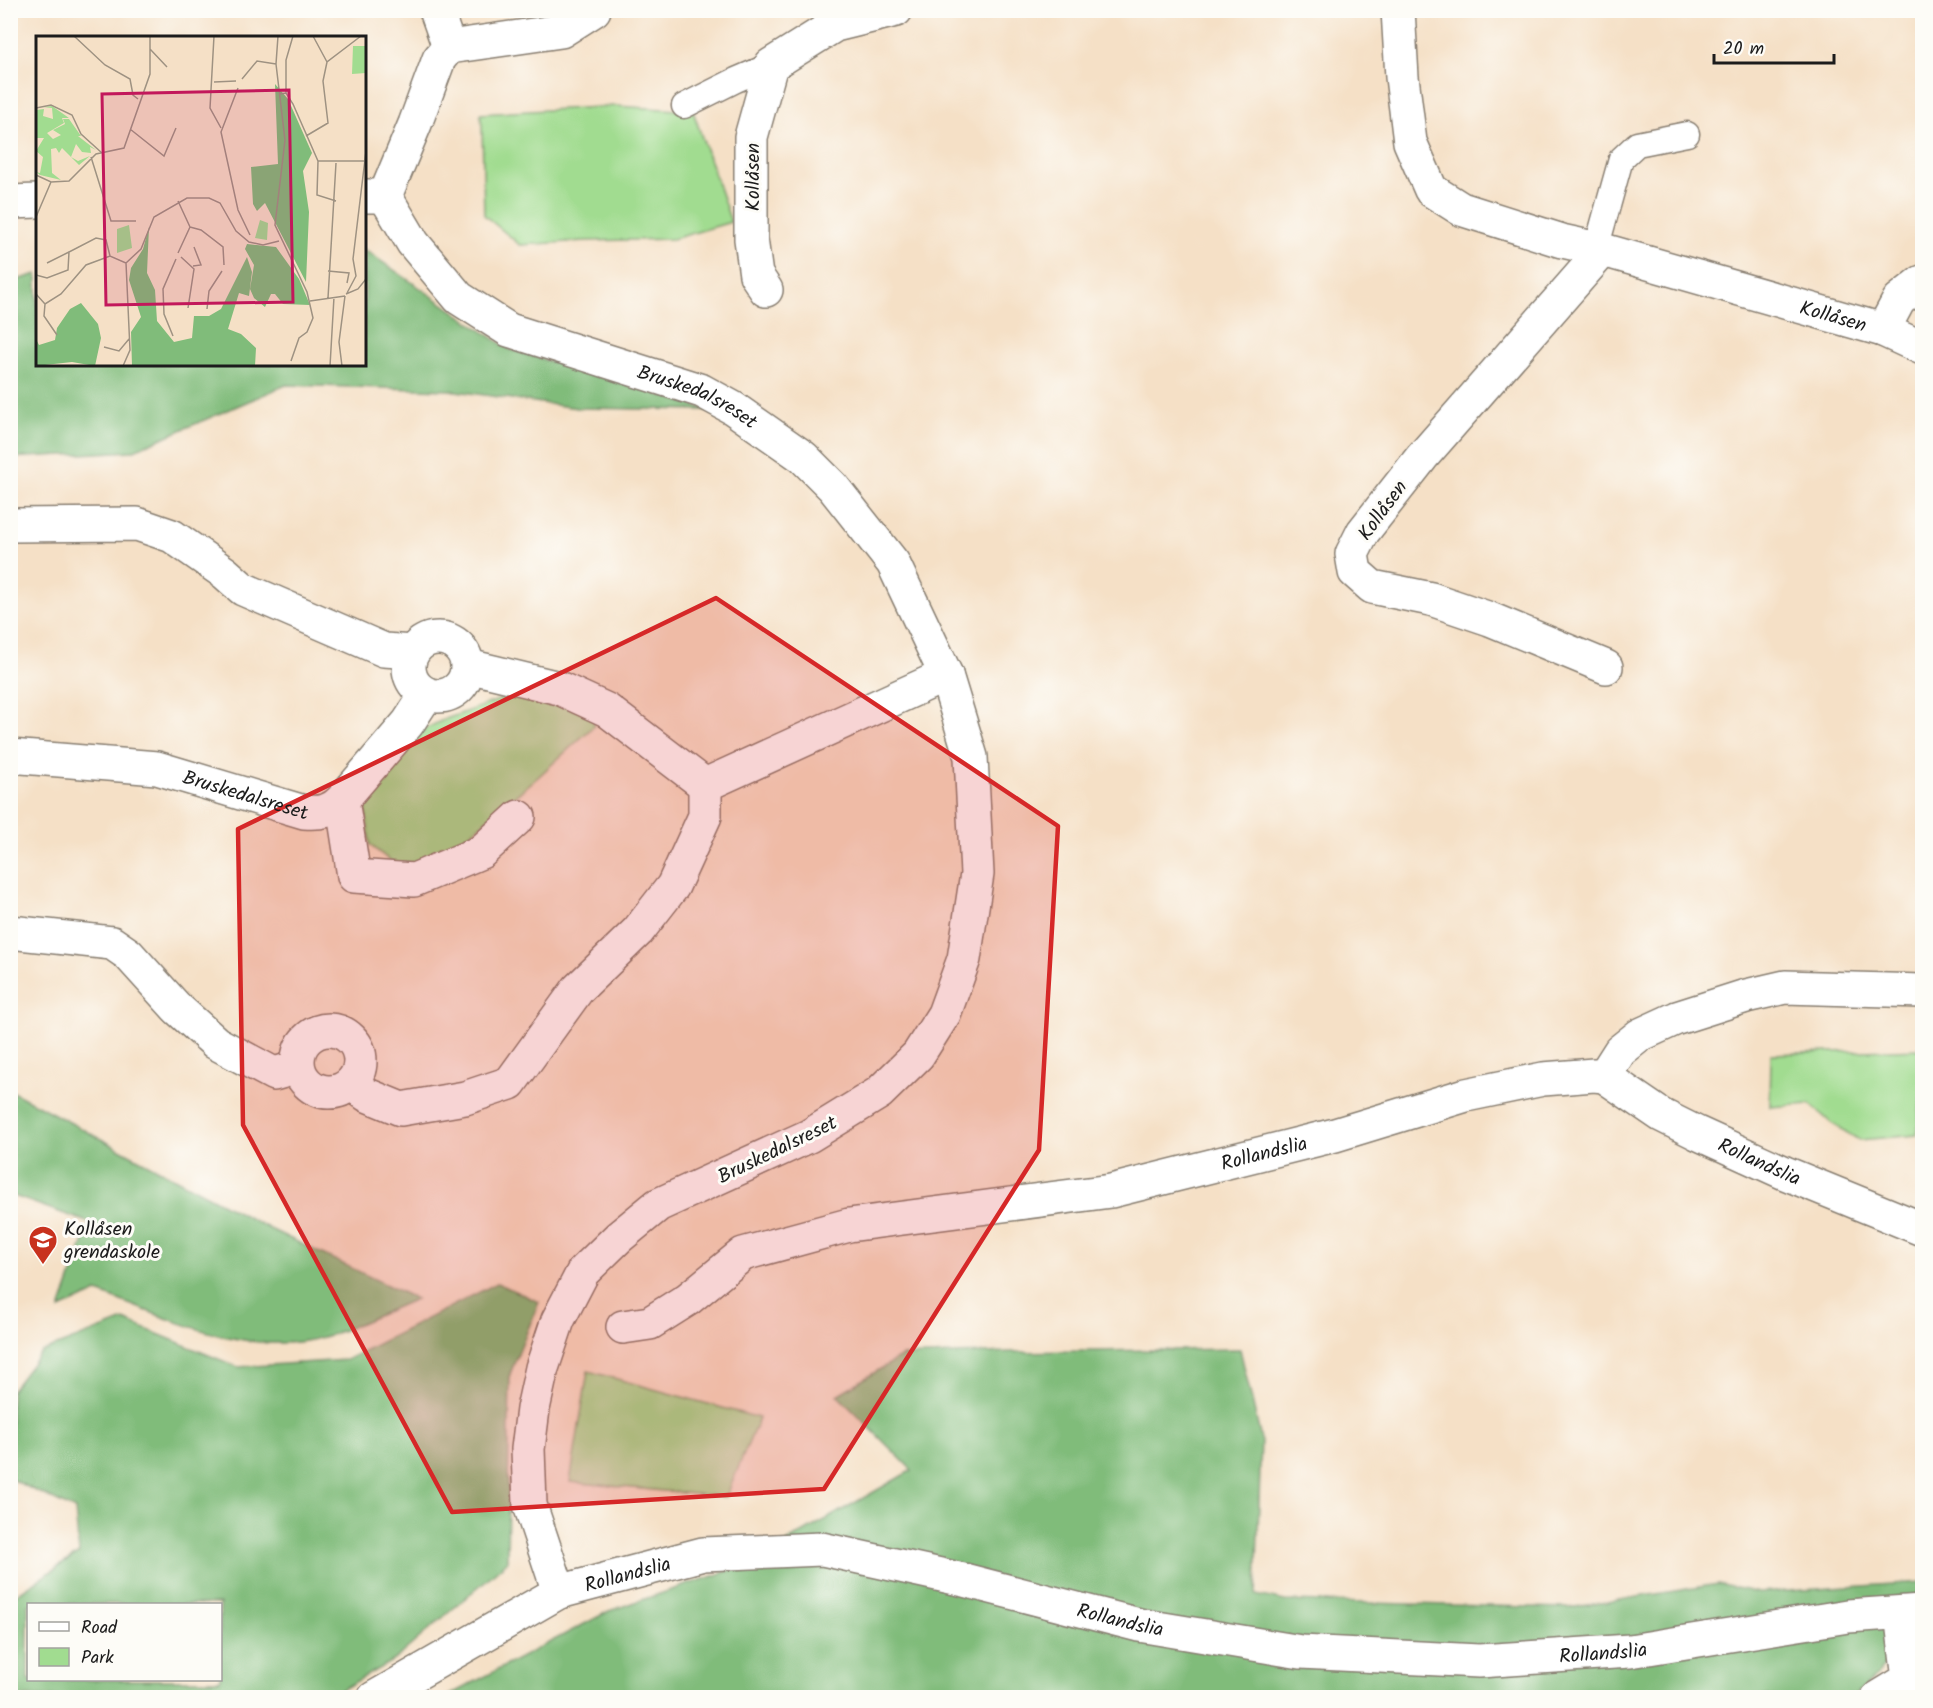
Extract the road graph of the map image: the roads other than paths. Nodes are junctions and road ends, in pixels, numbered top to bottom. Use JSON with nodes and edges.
{"nodes":[{"id":1,"x":436,"y":10,"type":"edge"},
{"id":2,"x":594,"y":10,"type":"edge"},
{"id":3,"x":896,"y":10,"type":"edge"},
{"id":4,"x":1398,"y":10,"type":"edge"},
{"id":5,"x":449,"y":47,"type":"junction"},
{"id":6,"x":771,"y":64,"type":"junction"},
{"id":7,"x":684,"y":106,"type":"dead end"},
{"id":8,"x":1687,"y":134,"type":"dead end"},
{"id":9,"x":375,"y":196,"type":"edge"},
{"id":10,"x":36,"y":201,"type":"edge"},
{"id":11,"x":10,"y":202,"type":"edge"},
{"id":12,"x":1599,"y":250,"type":"junction"},
{"id":13,"x":1923,"y":282,"type":"edge"},
{"id":14,"x":766,"y":290,"type":"dead end"},
{"id":15,"x":1883,"y":330,"type":"junction"},
{"id":16,"x":1923,"y":348,"type":"edge"},
{"id":17,"x":10,"y":525,"type":"edge"},
{"id":18,"x":413,"y":652,"type":"junction"},
{"id":19,"x":468,"y":666,"type":"junction"},
{"id":20,"x":1606,"y":667,"type":"dead end"},
{"id":21,"x":946,"y":675,"type":"junction"},
{"id":22,"x":427,"y":694,"type":"junction"},
{"id":23,"x":10,"y":756,"type":"edge"},
{"id":24,"x":705,"y":785,"type":"junction"},
{"id":25,"x":342,"y":800,"type":"junction"},
{"id":26,"x":519,"y":817,"type":"dead end"},
{"id":27,"x":10,"y":932,"type":"edge"},
{"id":28,"x":1923,"y":991,"type":"edge"},
{"id":29,"x":298,"y":1067,"type":"junction"},
{"id":30,"x":1604,"y":1076,"type":"junction"},
{"id":31,"x":352,"y":1084,"type":"junction"},
{"id":32,"x":1923,"y":1229,"type":"edge"},
{"id":33,"x":623,"y":1326,"type":"dead end"},
{"id":34,"x":559,"y":1592,"type":"junction"},
{"id":35,"x":1912,"y":1612,"type":"edge"},
{"id":36,"x":1916,"y":1678,"type":"edge"},
{"id":37,"x":374,"y":1698,"type":"edge"},
{"id":38,"x":1878,"y":1698,"type":"edge"}],
"edges":[{"from":1,"to":5,"type":"street"},
{"from":2,"to":5,"type":"street"},
{"from":3,"to":6,"type":"street"},
{"from":4,"to":12,"type":"street","name":"Kollåsen"},
{"from":5,"to":9,"type":"street","name":"Bruskedalsreset"},
{"from":6,"to":7,"type":"lane"},
{"from":6,"to":14,"type":"street","name":"Kollåsen"},
{"from":8,"to":12,"type":"lane"},
{"from":9,"to":21,"type":"street","name":"Bruskedalsreset"},
{"from":10,"to":11,"type":"street"},
{"from":12,"to":15,"type":"street","name":"Kollåsen"},
{"from":12,"to":20,"type":"street","name":"Kollåsen"},
{"from":13,"to":15,"type":"street"},
{"from":15,"to":16,"type":"street","name":"Kollåsen"},
{"from":17,"to":18,"type":"street"},
{"from":18,"to":19,"type":"street"},
{"from":18,"to":22,"type":"street"},
{"from":19,"to":22,"type":"street"},
{"from":19,"to":24,"type":"street"},
{"from":21,"to":24,"type":"street"},
{"from":21,"to":34,"type":"street","name":"Bruskedalsreset"},
{"from":22,"to":25,"type":"street","name":"Bruskedalsreset"},
{"from":23,"to":25,"type":"street","name":"Bruskedalsreset"},
{"from":24,"to":31,"type":"street"},
{"from":25,"to":26,"type":"street"},
{"from":27,"to":29,"type":"street"},
{"from":28,"to":30,"type":"street"},
{"from":29,"to":31,"type":"street"},
{"from":29,"to":31,"type":"street"},
{"from":30,"to":32,"type":"street","name":"Rollandslia"},
{"from":30,"to":33,"type":"street","name":"Rollandslia"},
{"from":34,"to":35,"type":"street","name":"Rollandslia"},
{"from":34,"to":37,"type":"street","name":"Rollandslia"},
{"from":35,"to":36,"type":"street","name":"Rollandslia"},
{"from":36,"to":38,"type":"street","name":"Rollandslia"}]}
